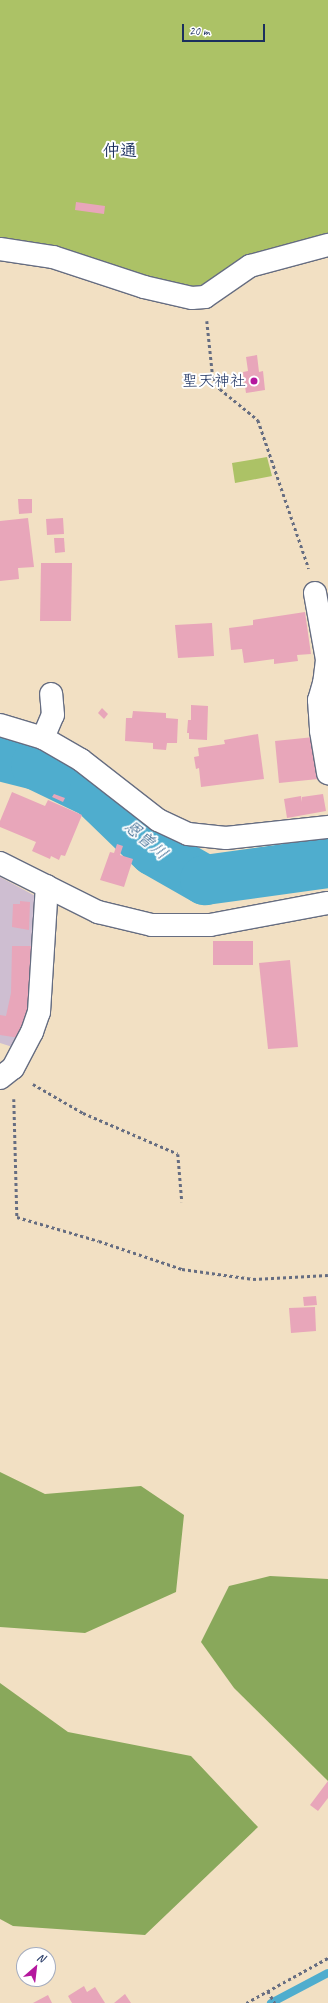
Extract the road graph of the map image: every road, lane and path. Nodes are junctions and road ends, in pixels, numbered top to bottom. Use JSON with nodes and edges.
{"nodes":[{"id":1,"x":328,"y":244,"type":"edge"},
{"id":2,"x":0,"y":249,"type":"edge"},
{"id":3,"x":205,"y":297,"type":"junction"},
{"id":4,"x":315,"y":593,"type":"joint"},
{"id":5,"x":51,"y":694,"type":"dead end"},
{"id":6,"x":0,"y":725,"type":"edge"},
{"id":7,"x":43,"y":738,"type":"junction"},
{"id":8,"x":328,"y":773,"type":"edge"},
{"id":9,"x":328,"y":827,"type":"edge"},
{"id":10,"x":0,"y":863,"type":"edge"},
{"id":11,"x":47,"y":886,"type":"junction"},
{"id":12,"x":328,"y":902,"type":"edge"},
{"id":13,"x":9,"y":1074,"type":"edge"},
{"id":14,"x":182,"y":1202,"type":"dead end"},
{"id":15,"x":328,"y":1275,"type":"edge"},
{"id":16,"x":328,"y":1958,"type":"edge"},
{"id":17,"x":269,"y":1992,"type":"junction"},
{"id":18,"x":246,"y":2003,"type":"edge"},
{"id":19,"x":275,"y":2003,"type":"edge"}],
"edges":[{"from":1,"to":3,"type":"street"},
{"from":2,"to":3,"type":"street"},
{"from":3,"to":4,"type":"path"},
{"from":4,"to":8,"type":"street"},
{"from":5,"to":7,"type":"street"},
{"from":6,"to":7,"type":"street"},
{"from":7,"to":9,"type":"street"},
{"from":10,"to":11,"type":"street"},
{"from":11,"to":12,"type":"street"},
{"from":11,"to":13,"type":"street"},
{"from":13,"to":14,"type":"path"},
{"from":13,"to":15,"type":"path"},
{"from":16,"to":17,"type":"path"},
{"from":17,"to":18,"type":"path"},
{"from":17,"to":19,"type":"path"}]}
